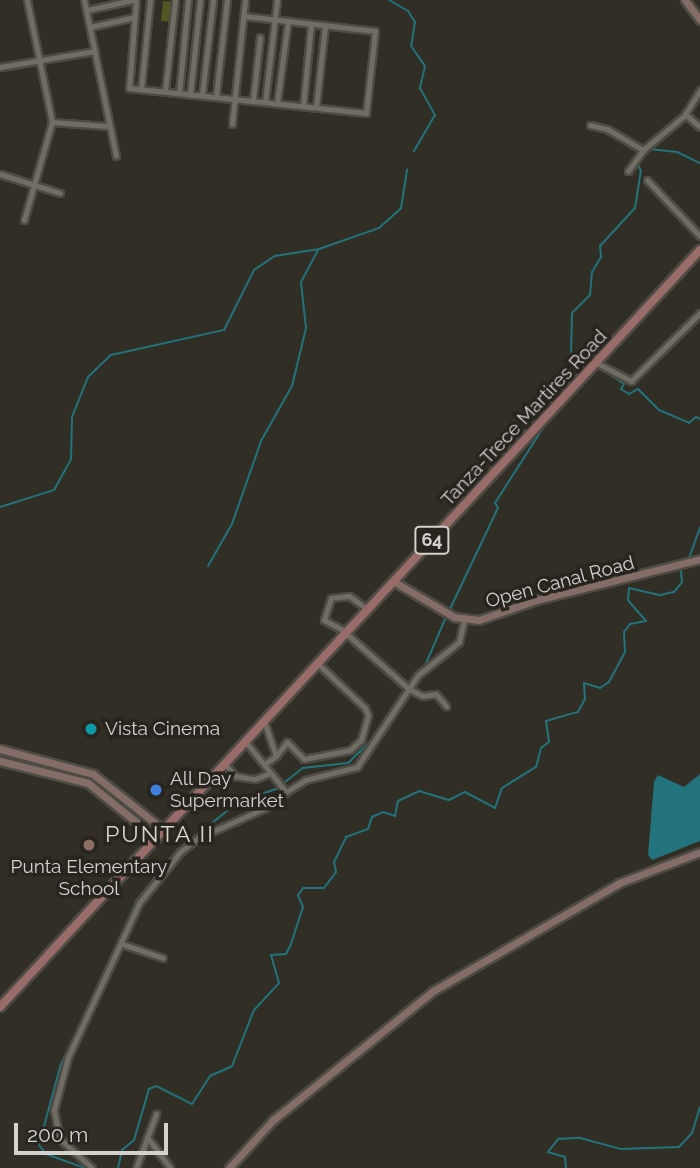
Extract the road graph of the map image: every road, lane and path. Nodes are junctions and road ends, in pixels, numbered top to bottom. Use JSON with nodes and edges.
{"nodes":[{"id":1,"x":27,"y":0,"type":"edge"},
{"id":2,"x":84,"y":0,"type":"edge"},
{"id":3,"x":134,"y":0,"type":"edge"},
{"id":4,"x":150,"y":0,"type":"edge"},
{"id":5,"x":175,"y":0,"type":"edge"},
{"id":6,"x":188,"y":0,"type":"edge"},
{"id":7,"x":200,"y":0,"type":"edge"},
{"id":8,"x":212,"y":0,"type":"edge"},
{"id":9,"x":226,"y":0,"type":"edge"},
{"id":10,"x":245,"y":0,"type":"edge"},
{"id":11,"x":277,"y":0,"type":"edge"},
{"id":12,"x":685,"y":0,"type":"edge"},
{"id":13,"x":87,"y":10,"type":"junction"},
{"id":14,"x":244,"y":16,"type":"junction"},
{"id":15,"x":135,"y":17,"type":"junction"},
{"id":16,"x":275,"y":20,"type":"junction"},
{"id":17,"x":700,"y":20,"type":"edge"},
{"id":18,"x":288,"y":21,"type":"junction"},
{"id":19,"x":311,"y":24,"type":"junction"},
{"id":20,"x":325,"y":25,"type":"junction"},
{"id":21,"x":90,"y":27,"type":"junction"},
{"id":22,"x":260,"y":37,"type":"dead end"},
{"id":23,"x":94,"y":51,"type":"junction"},
{"id":24,"x":41,"y":60,"type":"junction"},
{"id":25,"x":0,"y":67,"type":"edge"},
{"id":26,"x":141,"y":89,"type":"junction"},
{"id":27,"x":700,"y":90,"type":"edge"},
{"id":28,"x":165,"y":91,"type":"junction"},
{"id":29,"x":178,"y":93,"type":"junction"},
{"id":30,"x":190,"y":94,"type":"junction"},
{"id":31,"x":202,"y":95,"type":"junction"},
{"id":32,"x":216,"y":96,"type":"junction"},
{"id":33,"x":236,"y":99,"type":"junction"},
{"id":34,"x":253,"y":100,"type":"junction"},
{"id":35,"x":265,"y":102,"type":"junction"},
{"id":36,"x":277,"y":103,"type":"junction"},
{"id":37,"x":303,"y":106,"type":"junction"},
{"id":38,"x":316,"y":107,"type":"junction"},
{"id":39,"x":685,"y":114,"type":"junction"},
{"id":40,"x":52,"y":122,"type":"junction"},
{"id":41,"x":232,"y":124,"type":"dead end"},
{"id":42,"x":590,"y":125,"type":"dead end"},
{"id":43,"x":106,"y":126,"type":"junction"},
{"id":44,"x":700,"y":127,"type":"edge"},
{"id":45,"x":643,"y":150,"type":"junction"},
{"id":46,"x":116,"y":156,"type":"dead end"},
{"id":47,"x":628,"y":171,"type":"dead end"},
{"id":48,"x":0,"y":174,"type":"edge"},
{"id":49,"x":647,"y":180,"type":"dead end"},
{"id":50,"x":34,"y":184,"type":"junction"},
{"id":51,"x":60,"y":193,"type":"dead end"},
{"id":52,"x":24,"y":220,"type":"dead end"},
{"id":53,"x":700,"y":236,"type":"edge"},
{"id":54,"x":700,"y":250,"type":"edge"},
{"id":55,"x":700,"y":313,"type":"edge"},
{"id":56,"x":592,"y":365,"type":"junction"},
{"id":57,"x":700,"y":559,"type":"edge"},
{"id":58,"x":393,"y":581,"type":"junction"},
{"id":59,"x":367,"y":609,"type":"junction"},
{"id":60,"x":464,"y":620,"type":"junction"},
{"id":61,"x":345,"y":632,"type":"junction"},
{"id":62,"x":317,"y":663,"type":"junction"},
{"id":63,"x":409,"y":689,"type":"junction"},
{"id":64,"x":446,"y":706,"type":"dead end"},
{"id":65,"x":264,"y":721,"type":"junction"},
{"id":66,"x":245,"y":741,"type":"junction"},
{"id":67,"x":0,"y":749,"type":"edge"},
{"id":68,"x":276,"y":757,"type":"junction"},
{"id":69,"x":0,"y":761,"type":"edge"},
{"id":70,"x":266,"y":762,"type":"junction"},
{"id":71,"x":225,"y":764,"type":"junction"},
{"id":72,"x":270,"y":773,"type":"junction"},
{"id":73,"x":282,"y":787,"type":"junction"},
{"id":74,"x":164,"y":830,"type":"junction"},
{"id":75,"x":156,"y":838,"type":"junction"},
{"id":76,"x":700,"y":852,"type":"edge"},
{"id":77,"x":121,"y":944,"type":"junction"},
{"id":78,"x":163,"y":958,"type":"dead end"},
{"id":79,"x":0,"y":1007,"type":"edge"},
{"id":80,"x":156,"y":1114,"type":"dead end"},
{"id":81,"x":147,"y":1138,"type":"junction"},
{"id":82,"x":231,"y":1167,"type":"edge"},
{"id":83,"x":92,"y":1168,"type":"edge"},
{"id":84,"x":136,"y":1168,"type":"edge"},
{"id":85,"x":170,"y":1168,"type":"edge"}],
"edges":[{"from":1,"to":24,"type":"street"},
{"from":2,"to":13,"type":"street"},
{"from":3,"to":13,"type":"street"},
{"from":3,"to":15,"type":"street"},
{"from":4,"to":26,"type":"street"},
{"from":5,"to":28,"type":"street"},
{"from":6,"to":29,"type":"street"},
{"from":7,"to":30,"type":"street"},
{"from":8,"to":31,"type":"street"},
{"from":9,"to":32,"type":"street"},
{"from":10,"to":14,"type":"street"},
{"from":11,"to":16,"type":"street"},
{"from":12,"to":17,"type":"main road"},
{"from":13,"to":21,"type":"street"},
{"from":14,"to":16,"type":"street"},
{"from":14,"to":33,"type":"street"},
{"from":15,"to":21,"type":"street"},
{"from":15,"to":26,"type":"street"},
{"from":16,"to":18,"type":"street"},
{"from":16,"to":35,"type":"street"},
{"from":18,"to":19,"type":"street"},
{"from":18,"to":36,"type":"street"},
{"from":19,"to":20,"type":"street"},
{"from":19,"to":37,"type":"street"},
{"from":20,"to":38,"type":"street"},
{"from":20,"to":38,"type":"street"},
{"from":21,"to":23,"type":"street"},
{"from":22,"to":34,"type":"street"},
{"from":23,"to":24,"type":"street"},
{"from":23,"to":43,"type":"street"},
{"from":24,"to":25,"type":"street"},
{"from":24,"to":40,"type":"street"},
{"from":26,"to":28,"type":"street"},
{"from":27,"to":39,"type":"street"},
{"from":28,"to":29,"type":"street"},
{"from":29,"to":30,"type":"street"},
{"from":30,"to":31,"type":"street"},
{"from":31,"to":32,"type":"street"},
{"from":32,"to":33,"type":"street"},
{"from":33,"to":34,"type":"street"},
{"from":33,"to":41,"type":"street"},
{"from":34,"to":35,"type":"street"},
{"from":35,"to":36,"type":"street"},
{"from":36,"to":37,"type":"street"},
{"from":37,"to":38,"type":"street"},
{"from":39,"to":44,"type":"street"},
{"from":39,"to":45,"type":"street"},
{"from":40,"to":43,"type":"street"},
{"from":40,"to":50,"type":"street"},
{"from":42,"to":45,"type":"street"},
{"from":43,"to":46,"type":"street"},
{"from":45,"to":47,"type":"street"},
{"from":48,"to":50,"type":"street"},
{"from":49,"to":53,"type":"street"},
{"from":50,"to":51,"type":"street"},
{"from":50,"to":52,"type":"street"},
{"from":54,"to":56,"type":"main road","name":"Tanza-Trece Martires Road","number":"64"},
{"from":55,"to":56,"type":"street"},
{"from":56,"to":58,"type":"main road","name":"Tanza-Trece Martires Road","number":"64"},
{"from":57,"to":60,"type":"main road","name":"Open Canal Road"},
{"from":58,"to":59,"type":"main road","name":"Tanza-Trece Martires Road","number":"64"},
{"from":58,"to":60,"type":"main road","name":"Open Canal Road"},
{"from":59,"to":61,"type":"main road","name":"Tanza-Trece Martires Road","number":"64"},
{"from":59,"to":61,"type":"street"},
{"from":60,"to":63,"type":"street"},
{"from":61,"to":62,"type":"main road","name":"Tanza-Trece Martires Road","number":"64"},
{"from":61,"to":63,"type":"street"},
{"from":62,"to":65,"type":"main road","name":"Tanza-Trece Martires Road","number":"64"},
{"from":62,"to":68,"type":"street"},
{"from":63,"to":64,"type":"street"},
{"from":63,"to":73,"type":"street"},
{"from":65,"to":66,"type":"main road","name":"Tanza-Trece Martires Road","number":"64"},
{"from":65,"to":68,"type":"street"},
{"from":66,"to":70,"type":"street"},
{"from":66,"to":71,"type":"main road","name":"Tanza-Trece Martires Road","number":"64"},
{"from":67,"to":74,"type":"main road"},
{"from":68,"to":70,"type":"street"},
{"from":69,"to":75,"type":"main road"},
{"from":70,"to":72,"type":"street"},
{"from":71,"to":72,"type":"street"},
{"from":71,"to":74,"type":"main road","name":"Tanza-Trece Martires Road","number":"64"},
{"from":72,"to":73,"type":"street"},
{"from":73,"to":77,"type":"street"},
{"from":74,"to":75,"type":"main road","name":"Tanza-Trece Martires Road","number":"64"},
{"from":75,"to":79,"type":"main road","name":"Tanza-Trece Martires Road","number":"64"},
{"from":76,"to":82,"type":"main road"},
{"from":77,"to":78,"type":"street"},
{"from":77,"to":83,"type":"street"},
{"from":80,"to":81,"type":"street"},
{"from":81,"to":84,"type":"street"},
{"from":81,"to":85,"type":"street"}]}
